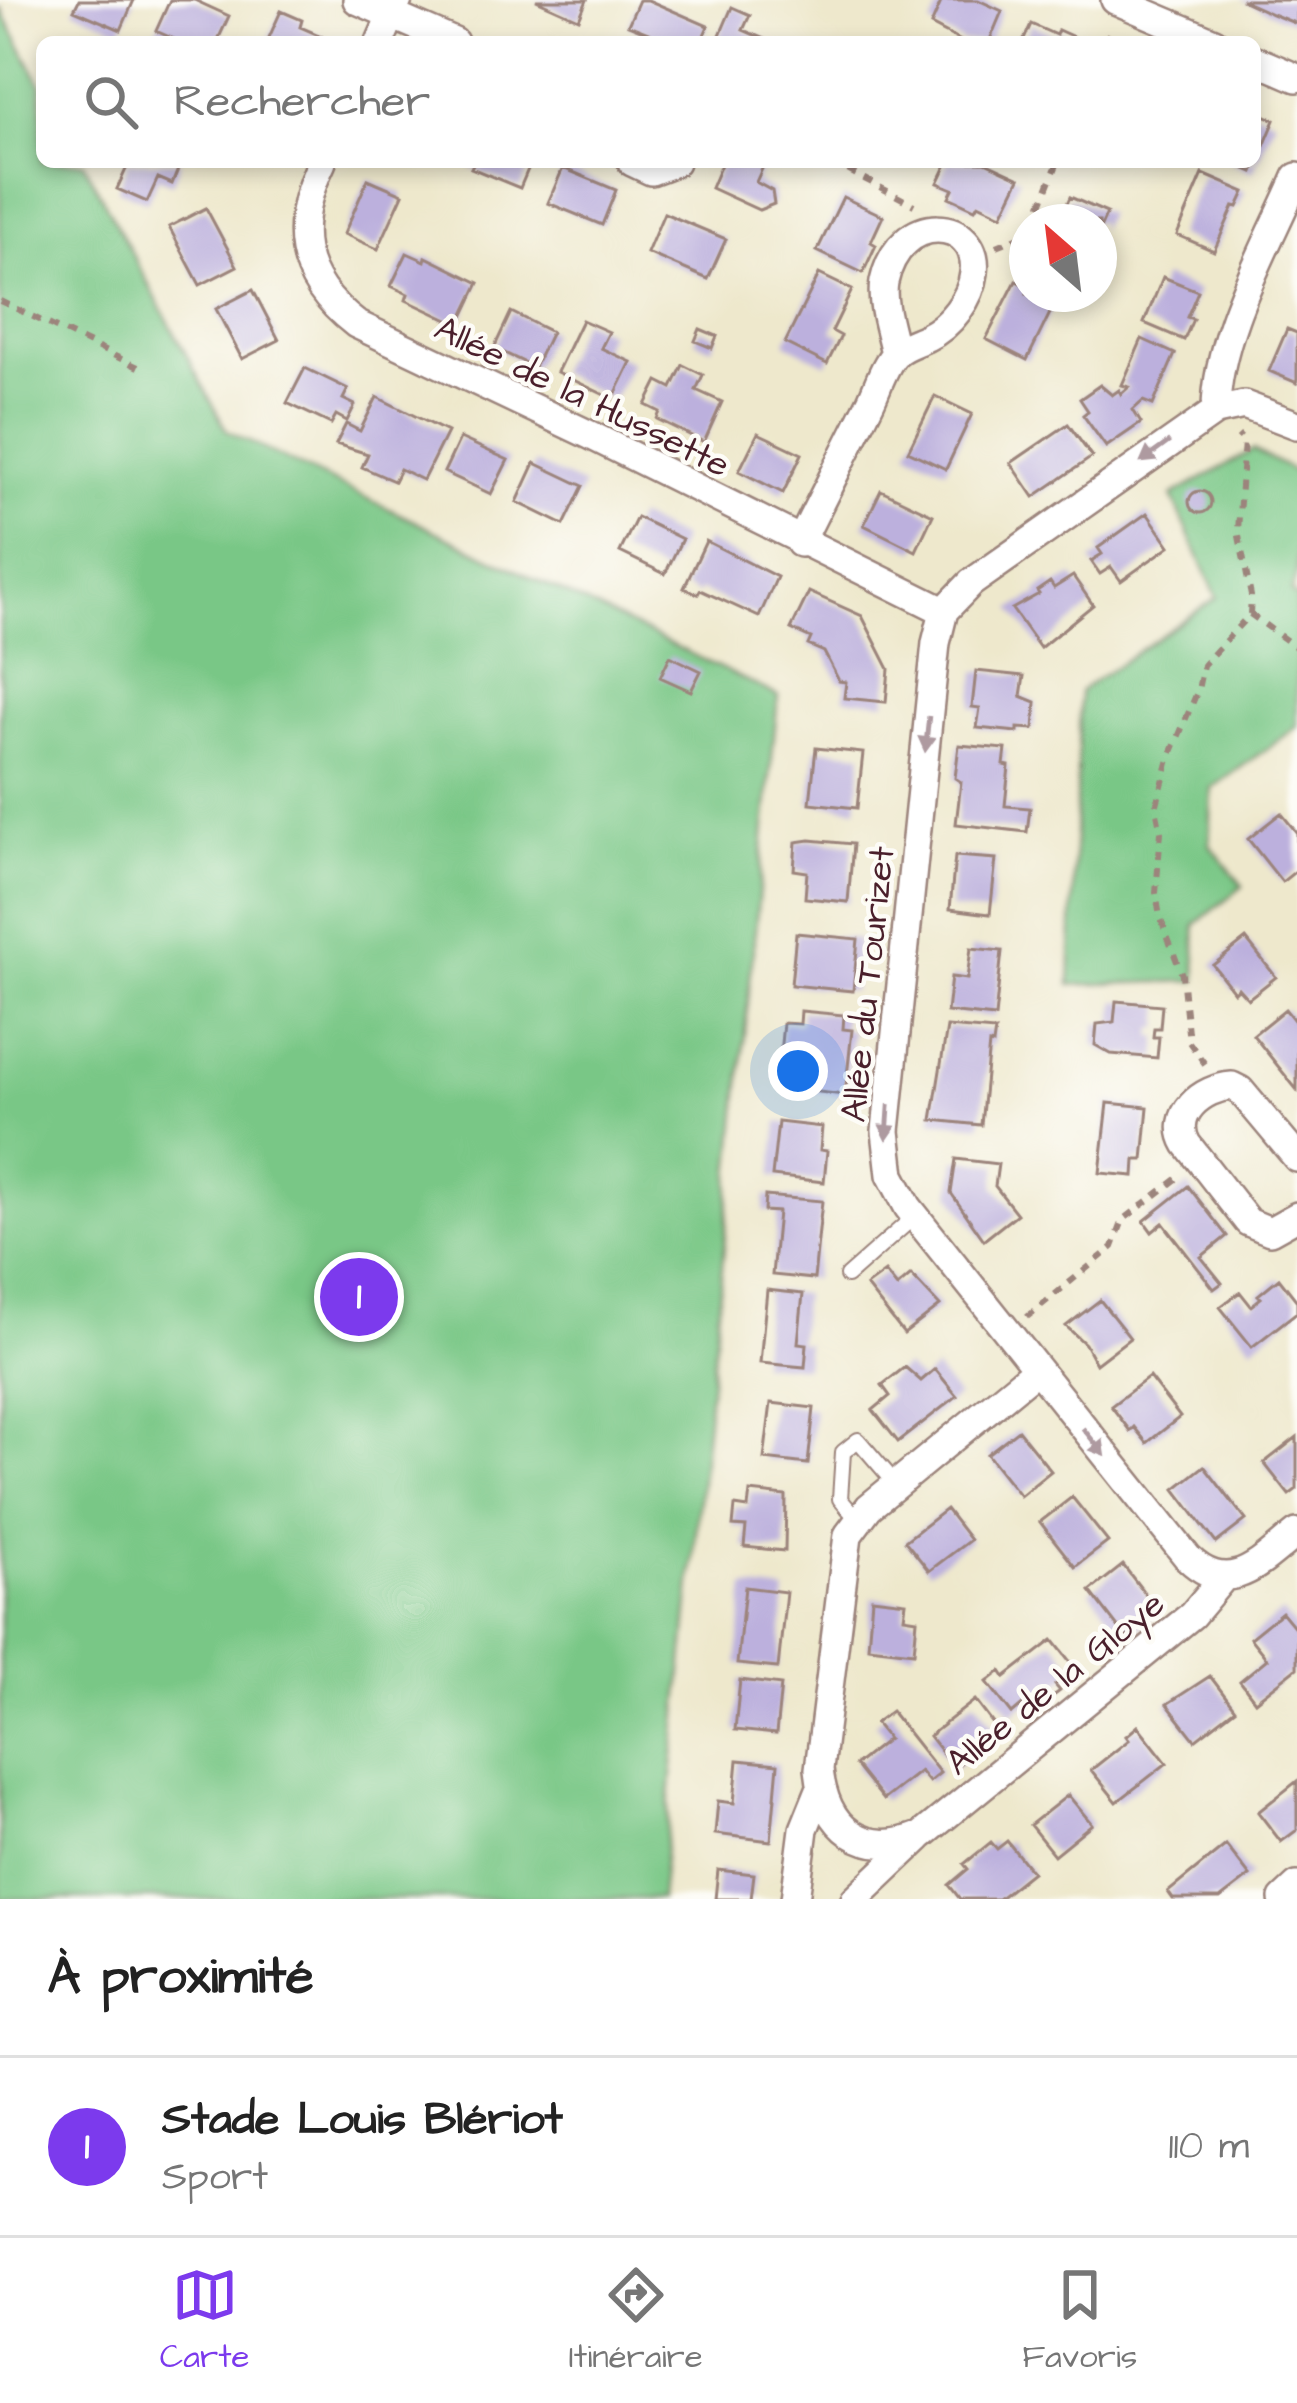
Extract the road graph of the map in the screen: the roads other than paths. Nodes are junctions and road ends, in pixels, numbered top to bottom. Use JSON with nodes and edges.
{"nodes":[{"id":1,"x":356,"y":0,"type":"edge"},
{"id":2,"x":1115,"y":0,"type":"edge"},
{"id":3,"x":396,"y":7,"type":"edge"},
{"id":4,"x":383,"y":36,"type":"edge"},
{"id":5,"x":444,"y":36,"type":"edge"},
{"id":6,"x":1200,"y":36,"type":"edge"},
{"id":7,"x":1261,"y":63,"type":"edge"},
{"id":8,"x":1297,"y":78,"type":"edge"},
{"id":9,"x":320,"y":168,"type":"edge"},
{"id":10,"x":1297,"y":176,"type":"edge"},
{"id":11,"x":895,"y":354,"type":"junction"},
{"id":12,"x":1216,"y":411,"type":"junction"},
{"id":13,"x":1297,"y":425,"type":"edge"},
{"id":14,"x":800,"y":543,"type":"junction"},
{"id":15,"x":944,"y":611,"type":"junction"},
{"id":16,"x":1297,"y":1158,"type":"edge"},
{"id":17,"x":914,"y":1216,"type":"junction"},
{"id":18,"x":1297,"y":1216,"type":"edge"},
{"id":19,"x":848,"y":1276,"type":"dead end"},
{"id":20,"x":1036,"y":1370,"type":"junction"},
{"id":21,"x":896,"y":1484,"type":"junction"},
{"id":22,"x":857,"y":1519,"type":"junction"},
{"id":23,"x":1297,"y":1533,"type":"edge"},
{"id":24,"x":1222,"y":1578,"type":"junction"},
{"id":25,"x":821,"y":1787,"type":"junction"},
{"id":26,"x":922,"y":1835,"type":"junction"},
{"id":27,"x":1297,"y":1886,"type":"edge"},
{"id":28,"x":796,"y":1897,"type":"edge"},
{"id":29,"x":855,"y":1899,"type":"edge"},
{"id":30,"x":1283,"y":1899,"type":"edge"}],
"edges":[{"from":1,"to":3,"type":"street"},
{"from":2,"to":6,"type":"street"},
{"from":3,"to":4,"type":"street"},
{"from":3,"to":5,"type":"street"},
{"from":7,"to":8,"type":"street"},
{"from":9,"to":14,"type":"street","name":"Allée de la Hussette"},
{"from":10,"to":12,"type":"street"},
{"from":11,"to":11,"type":"street"},
{"from":11,"to":14,"type":"street"},
{"from":12,"to":13,"type":"street"},
{"from":12,"to":15,"type":"street","one_way":true},
{"from":14,"to":15,"type":"street","name":"Allée de la Hussette"},
{"from":15,"to":17,"type":"street","name":"Allée du Tourizet","one_way":true},
{"from":16,"to":18,"type":"street"},
{"from":17,"to":19,"type":"lane"},
{"from":17,"to":20,"type":"street","name":"Allée du Tourizet"},
{"from":20,"to":21,"type":"street"},
{"from":20,"to":24,"type":"street","name":"Allée du Tourizet","one_way":true},
{"from":21,"to":22,"type":"street"},
{"from":21,"to":22,"type":"lane"},
{"from":22,"to":25,"type":"street"},
{"from":23,"to":24,"type":"street"},
{"from":24,"to":26,"type":"street","name":"Allée de la Gloye"},
{"from":25,"to":26,"type":"street"},
{"from":25,"to":28,"type":"street"},
{"from":26,"to":29,"type":"street","name":"Allée de la Gloye"},
{"from":27,"to":30,"type":"street"}]}
